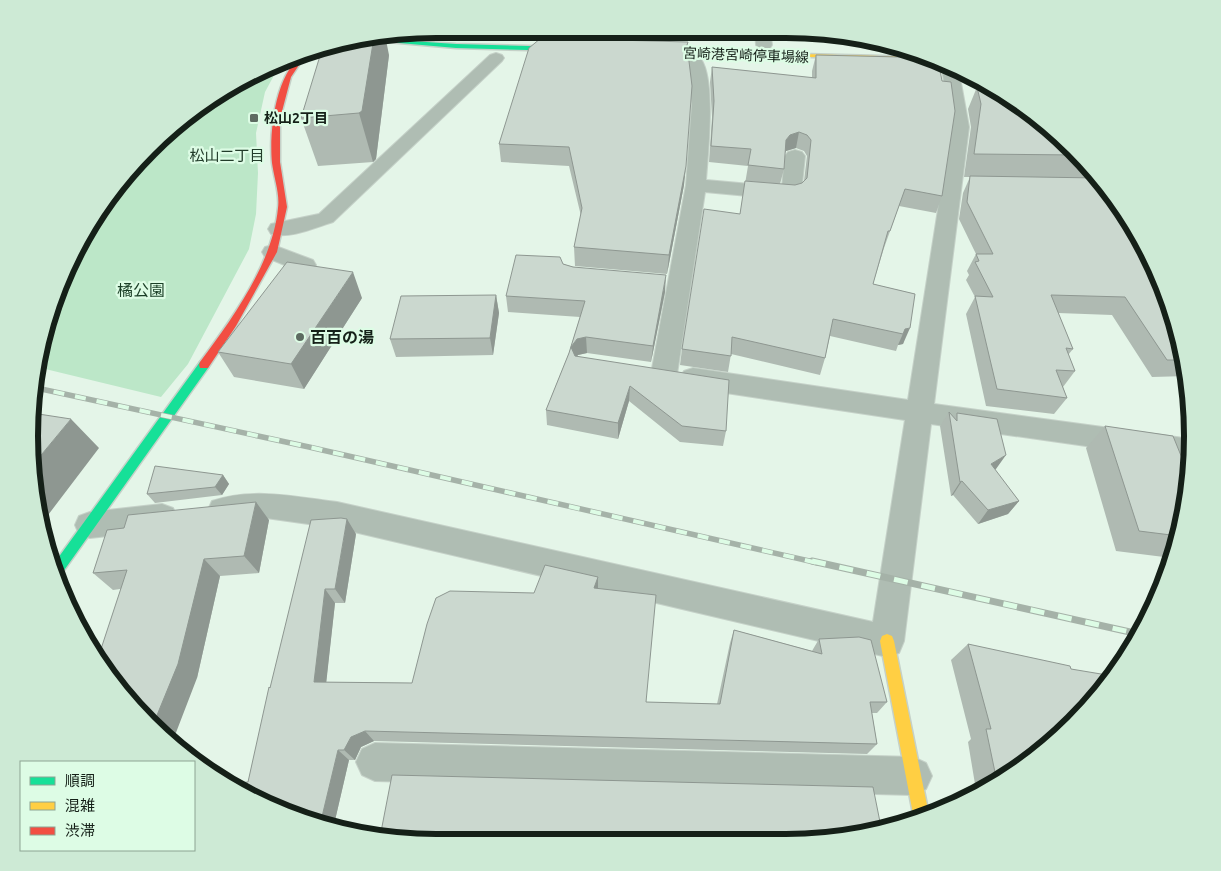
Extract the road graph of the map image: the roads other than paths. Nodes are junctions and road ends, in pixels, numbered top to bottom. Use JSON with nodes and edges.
{"nodes":[{"id":1,"x":429,"y":38,"type":"edge"},
{"id":2,"x":691,"y":38,"type":"edge"},
{"id":3,"x":764,"y":38,"type":"edge"},
{"id":4,"x":392,"y":40,"type":"edge"},
{"id":5,"x":460,"y":42,"type":"junction"},
{"id":6,"x":705,"y":44,"type":"junction"},
{"id":7,"x":764,"y":45,"type":"junction"},
{"id":8,"x":874,"y":47,"type":"edge"},
{"id":9,"x":348,"y":49,"type":"edge"},
{"id":10,"x":496,"y":58,"type":"junction"},
{"id":11,"x":913,"y":59,"type":"edge"},
{"id":12,"x":695,"y":62,"type":"junction"},
{"id":13,"x":298,"y":63,"type":"edge"},
{"id":14,"x":951,"y":74,"type":"edge"},
{"id":15,"x":795,"y":156,"type":"dead end"},
{"id":16,"x":696,"y":185,"type":"junction"},
{"id":17,"x":279,"y":229,"type":"junction"},
{"id":18,"x":273,"y":252,"type":"junction"},
{"id":19,"x":305,"y":265,"type":"edge"},
{"id":20,"x":919,"y":412,"type":"junction"},
{"id":21,"x":1184,"y":449,"type":"edge"},
{"id":22,"x":90,"y":525,"type":"junction"},
{"id":23,"x":60,"y":565,"type":"edge"},
{"id":24,"x":887,"y":641,"type":"junction"},
{"id":25,"x":375,"y":762,"type":"dead end"},
{"id":26,"x":913,"y":776,"type":"junction"},
{"id":27,"x":920,"y":810,"type":"edge"}],
"edges":[{"from":1,"to":5,"type":"street","name":"宮崎港宮崎停車場線"},
{"from":2,"to":6,"type":"street"},
{"from":3,"to":7,"type":"street"},
{"from":4,"to":5,"type":"street","name":"宮崎港宮崎停車場線"},
{"from":5,"to":6,"type":"street","name":"宮崎港宮崎停車場線"},
{"from":5,"to":10,"type":"street","name":"宮崎港宮崎停車場線"},
{"from":6,"to":7,"type":"street","name":"宮崎港宮崎停車場線"},
{"from":6,"to":11,"type":"street","name":"宮崎港宮崎停車場線"},
{"from":6,"to":12,"type":"street"},
{"from":6,"to":12,"type":"street","name":"宮崎港宮崎停車場線"},
{"from":7,"to":8,"type":"street","name":"宮崎港宮崎停車場線"},
{"from":9,"to":10,"type":"street"},
{"from":10,"to":17,"type":"street"},
{"from":12,"to":16,"type":"street"},
{"from":13,"to":17,"type":"street"},
{"from":14,"to":20,"type":"street"},
{"from":15,"to":16,"type":"street"},
{"from":16,"to":20,"type":"street"},
{"from":17,"to":18,"type":"street"},
{"from":18,"to":19,"type":"street"},
{"from":18,"to":22,"type":"street"},
{"from":20,"to":21,"type":"street"},
{"from":20,"to":24,"type":"street"},
{"from":22,"to":23,"type":"street"},
{"from":22,"to":24,"type":"street"},
{"from":24,"to":26,"type":"street"},
{"from":25,"to":26,"type":"street"},
{"from":26,"to":27,"type":"street"}]}
